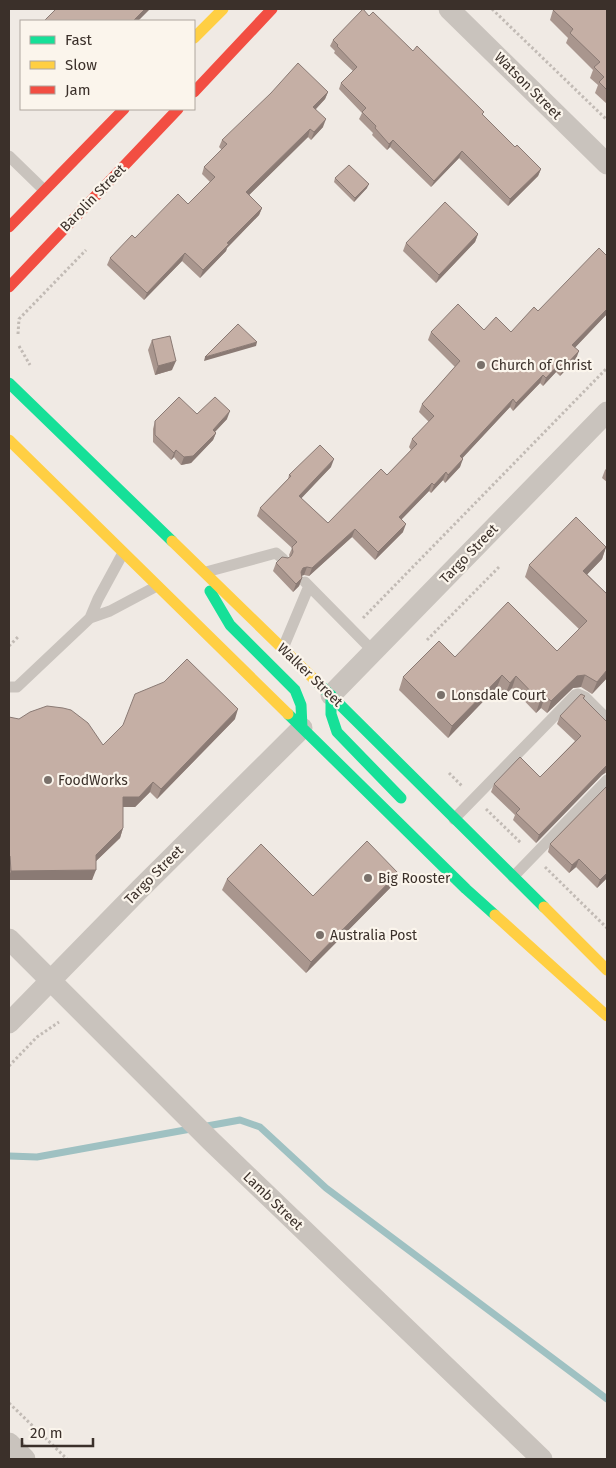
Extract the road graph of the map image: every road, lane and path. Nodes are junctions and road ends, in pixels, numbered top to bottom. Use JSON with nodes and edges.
{"nodes":[{"id":1,"x":223,"y":9,"type":"edge"},
{"id":2,"x":272,"y":9,"type":"edge"},
{"id":3,"x":449,"y":9,"type":"edge"},
{"id":4,"x":492,"y":9,"type":"edge"},
{"id":5,"x":195,"y":37,"type":"edge"},
{"id":6,"x":195,"y":91,"type":"edge"},
{"id":7,"x":123,"y":110,"type":"edge"},
{"id":8,"x":177,"y":110,"type":"edge"},
{"id":9,"x":607,"y":120,"type":"edge"},
{"id":10,"x":9,"y":156,"type":"edge"},
{"id":11,"x":607,"y":164,"type":"edge"},
{"id":12,"x":44,"y":190,"type":"junction"},
{"id":13,"x":9,"y":227,"type":"edge"},
{"id":14,"x":86,"y":250,"type":"dead end"},
{"id":15,"x":9,"y":287,"type":"edge"},
{"id":16,"x":18,"y":334,"type":"dead end"},
{"id":17,"x":607,"y":368,"type":"edge"},
{"id":18,"x":9,"y":382,"type":"edge"},
{"id":19,"x":607,"y":412,"type":"edge"},
{"id":20,"x":9,"y":440,"type":"edge"},
{"id":21,"x":123,"y":552,"type":"junction"},
{"id":22,"x":190,"y":559,"type":"junction"},
{"id":23,"x":283,"y":559,"type":"edge"},
{"id":24,"x":500,"y":566,"type":"dead end"},
{"id":25,"x":204,"y":572,"type":"junction"},
{"id":26,"x":158,"y":586,"type":"junction"},
{"id":27,"x":90,"y":618,"type":"junction"},
{"id":28,"x":352,"y":629,"type":"junction"},
{"id":29,"x":19,"y":636,"type":"dead end"},
{"id":30,"x":428,"y":640,"type":"dead end"},
{"id":31,"x":9,"y":646,"type":"edge"},
{"id":32,"x":283,"y":648,"type":"junction"},
{"id":33,"x":374,"y":652,"type":"junction"},
{"id":34,"x":9,"y":687,"type":"edge"},
{"id":35,"x":331,"y":695,"type":"junction"},
{"id":36,"x":607,"y":719,"type":"edge"},
{"id":37,"x":302,"y":728,"type":"junction"},
{"id":38,"x":607,"y":780,"type":"edge"},
{"id":39,"x":404,"y":805,"type":"dead end"},
{"id":40,"x":454,"y":819,"type":"junction"},
{"id":41,"x":414,"y":822,"type":"dead end"},
{"id":42,"x":427,"y":849,"type":"junction"},
{"id":43,"x":513,"y":877,"type":"junction"},
{"id":44,"x":9,"y":939,"type":"edge"},
{"id":45,"x":607,"y":970,"type":"edge"},
{"id":46,"x":51,"y":981,"type":"junction"},
{"id":47,"x":607,"y":1016,"type":"edge"},
{"id":48,"x":60,"y":1021,"type":"dead end"},
{"id":49,"x":9,"y":1023,"type":"edge"},
{"id":50,"x":9,"y":1066,"type":"edge"},
{"id":51,"x":9,"y":1403,"type":"edge"},
{"id":52,"x":9,"y":1443,"type":"edge"},
{"id":53,"x":25,"y":1459,"type":"edge"},
{"id":54,"x":67,"y":1459,"type":"edge"},
{"id":55,"x":542,"y":1459,"type":"edge"}],
"edges":[{"from":1,"to":5,"type":"main road"},
{"from":2,"to":6,"type":"main road"},
{"from":3,"to":11,"type":"street","name":"Watson Street"},
{"from":4,"to":9,"type":"path"},
{"from":7,"to":12,"type":"main road"},
{"from":8,"to":15,"type":"main road","name":"Barolin Street"},
{"from":10,"to":12,"type":"lane"},
{"from":12,"to":13,"type":"main road"},
{"from":14,"to":16,"type":"path"},
{"from":17,"to":28,"type":"path"},
{"from":18,"to":22,"type":"main road","name":"Walker Street"},
{"from":19,"to":33,"type":"street","name":"Targo Street"},
{"from":20,"to":21,"type":"main road"},
{"from":21,"to":26,"type":"main road"},
{"from":21,"to":27,"type":"lane"},
{"from":22,"to":25,"type":"main road","name":"Walker Street"},
{"from":22,"to":37,"type":"main road"},
{"from":23,"to":25,"type":"lane"},
{"from":24,"to":30,"type":"path"},
{"from":25,"to":32,"type":"main road","name":"Walker Street"},
{"from":26,"to":27,"type":"lane"},
{"from":26,"to":37,"type":"main road"},
{"from":27,"to":34,"type":"lane"},
{"from":28,"to":32,"type":"lane"},
{"from":28,"to":33,"type":"lane"},
{"from":29,"to":31,"type":"path"},
{"from":32,"to":35,"type":"main road","name":"Walker Street"},
{"from":33,"to":35,"type":"street","name":"Targo Street"},
{"from":35,"to":39,"type":"main road"},
{"from":35,"to":40,"type":"main road","name":"Walker Street"},
{"from":36,"to":40,"type":"lane"},
{"from":37,"to":42,"type":"main road"},
{"from":37,"to":46,"type":"street","name":"Targo Street"},
{"from":38,"to":43,"type":"lane"},
{"from":40,"to":43,"type":"main road","name":"Walker Street"},
{"from":41,"to":42,"type":"main road"},
{"from":42,"to":47,"type":"main road"},
{"from":43,"to":45,"type":"main road","name":"Walker Street"},
{"from":44,"to":46,"type":"street","name":"Lamb Street"},
{"from":46,"to":49,"type":"street","name":"Targo Street"},
{"from":46,"to":55,"type":"street","name":"Lamb Street"},
{"from":48,"to":50,"type":"path"},
{"from":51,"to":54,"type":"path"},
{"from":52,"to":53,"type":"street"}]}
